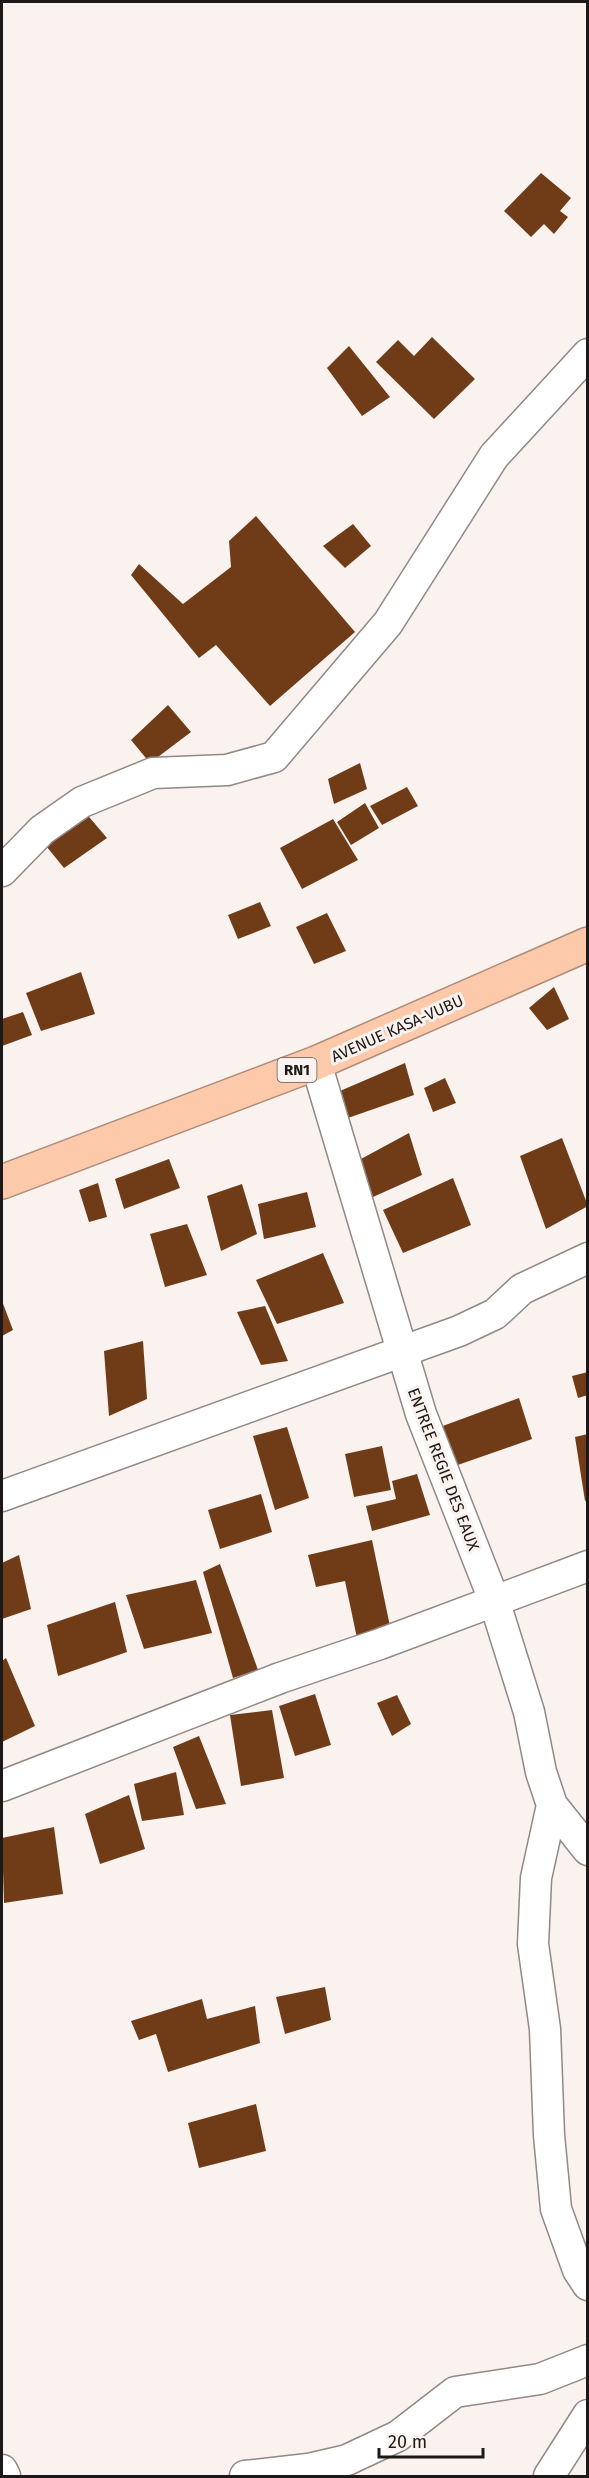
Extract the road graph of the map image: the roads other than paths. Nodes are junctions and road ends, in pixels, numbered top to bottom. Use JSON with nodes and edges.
{"nodes":[{"id":1,"x":588,"y":354,"type":"edge"},
{"id":2,"x":2,"y":871,"type":"edge"},
{"id":3,"x":588,"y":944,"type":"edge"},
{"id":4,"x":316,"y":1063,"type":"junction"},
{"id":5,"x":2,"y":1182,"type":"edge"},
{"id":6,"x":588,"y":1258,"type":"edge"},
{"id":7,"x":404,"y":1353,"type":"junction"},
{"id":8,"x":2,"y":1497,"type":"edge"},
{"id":9,"x":588,"y":1566,"type":"edge"},
{"id":10,"x":495,"y":1600,"type":"junction"},
{"id":11,"x":2,"y":1786,"type":"edge"},
{"id":12,"x":552,"y":1805,"type":"junction"},
{"id":13,"x":588,"y":1850,"type":"edge"},
{"id":14,"x":588,"y":2285,"type":"edge"},
{"id":15,"x":588,"y":2360,"type":"edge"},
{"id":16,"x":588,"y":2415,"type":"edge"},
{"id":17,"x":2,"y":2470,"type":"edge"},
{"id":18,"x":5,"y":2476,"type":"edge"},
{"id":19,"x":245,"y":2476,"type":"edge"},
{"id":20,"x":549,"y":2476,"type":"edge"}],
"edges":[{"from":1,"to":2,"type":"street"},
{"from":3,"to":4,"type":"highway","name":"AVENUE KASA-VUBU","number":"RN1"},
{"from":4,"to":5,"type":"highway","name":"AVENUE KASA-VUBU","number":"RN1"},
{"from":4,"to":7,"type":"street","name":"ENTREE REGIE DES EAUX"},
{"from":6,"to":7,"type":"street"},
{"from":7,"to":8,"type":"street"},
{"from":7,"to":10,"type":"street","name":"ENTREE REGIE DES EAUX"},
{"from":9,"to":10,"type":"street"},
{"from":10,"to":11,"type":"street"},
{"from":10,"to":12,"type":"street","name":"ENTREE REGIE DES EAUX"},
{"from":12,"to":13,"type":"street"},
{"from":12,"to":14,"type":"street"},
{"from":15,"to":19,"type":"street"},
{"from":16,"to":20,"type":"street"},
{"from":17,"to":18,"type":"street"}]}
